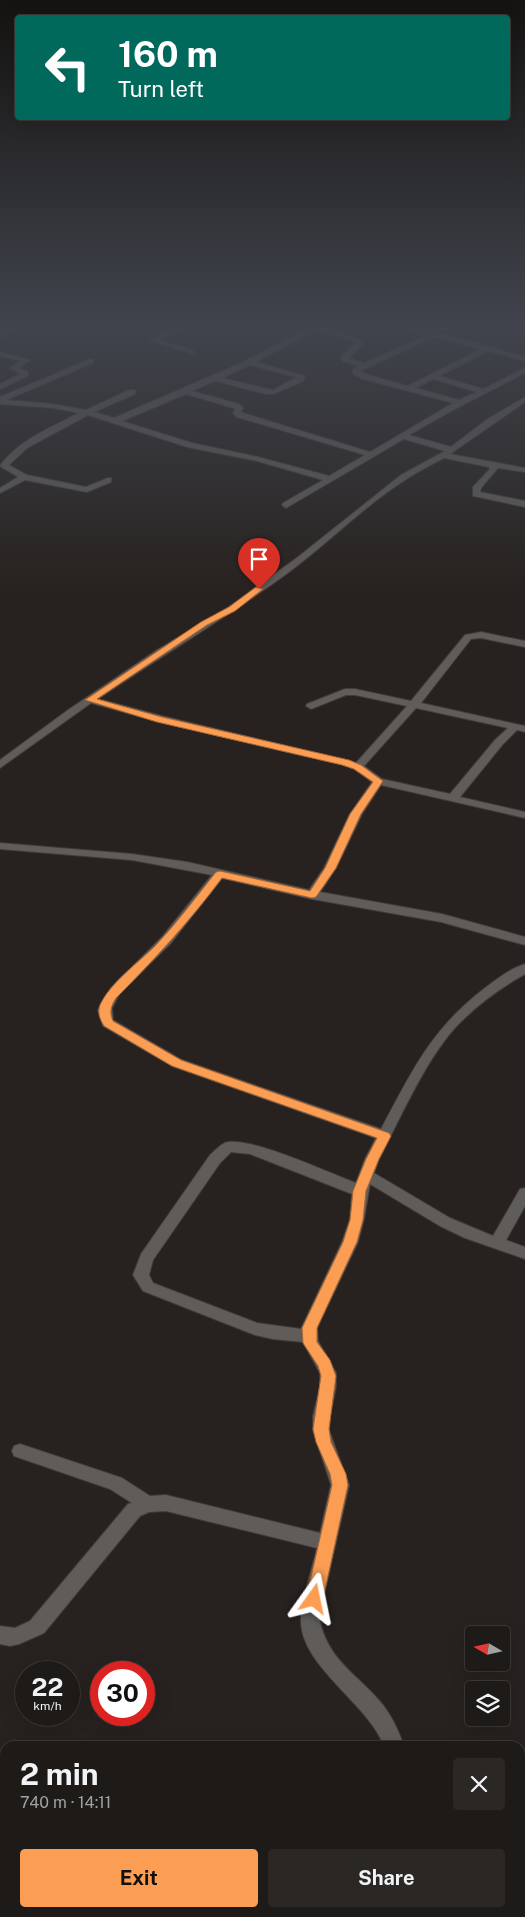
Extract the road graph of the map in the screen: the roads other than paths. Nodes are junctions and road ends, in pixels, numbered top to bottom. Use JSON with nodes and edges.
{"nodes":[{"id":1,"x":83,"y":413,"type":"edge"},
{"id":2,"x":91,"y":413,"type":"edge"},
{"id":3,"x":133,"y":413,"type":"edge"},
{"id":4,"x":238,"y":413,"type":"edge"},
{"id":5,"x":442,"y":413,"type":"edge"},
{"id":6,"x":502,"y":413,"type":"edge"},
{"id":7,"x":115,"y":421,"type":"junction"},
{"id":8,"x":403,"y":436,"type":"junction"},
{"id":9,"x":447,"y":453,"type":"junction"},
{"id":10,"x":372,"y":455,"type":"junction"},
{"id":11,"x":492,"y":465,"type":"junction"},
{"id":12,"x":525,"y":470,"type":"edge"},
{"id":13,"x":24,"y":477,"type":"junction"},
{"id":14,"x":330,"y":479,"type":"junction"},
{"id":15,"x":108,"y":480,"type":"dead end"},
{"id":16,"x":0,"y":490,"type":"edge"},
{"id":17,"x":525,"y":504,"type":"edge"},
{"id":18,"x":286,"y":505,"type":"dead end"},
{"id":19,"x":525,"y":644,"type":"edge"},
{"id":20,"x":90,"y":700,"type":"junction"},
{"id":21,"x":413,"y":705,"type":"junction"},
{"id":22,"x":311,"y":706,"type":"dead end"},
{"id":23,"x":520,"y":728,"type":"edge"},
{"id":24,"x":0,"y":765,"type":"edge"},
{"id":25,"x":358,"y":767,"type":"junction"},
{"id":26,"x":378,"y":781,"type":"junction"},
{"id":27,"x":452,"y":799,"type":"junction"},
{"id":28,"x":525,"y":815,"type":"edge"},
{"id":29,"x":0,"y":846,"type":"edge"},
{"id":30,"x":220,"y":874,"type":"junction"},
{"id":31,"x":312,"y":895,"type":"junction"},
{"id":32,"x":525,"y":941,"type":"edge"},
{"id":33,"x":525,"y":968,"type":"edge"},
{"id":34,"x":384,"y":1136,"type":"junction"},
{"id":35,"x":366,"y":1175,"type":"junction"},
{"id":36,"x":360,"y":1191,"type":"junction"},
{"id":37,"x":525,"y":1193,"type":"edge"},
{"id":38,"x":497,"y":1243,"type":"junction"},
{"id":39,"x":525,"y":1253,"type":"edge"},
{"id":40,"x":308,"y":1336,"type":"junction"},
{"id":41,"x":20,"y":1451,"type":"dead end"},
{"id":42,"x":148,"y":1504,"type":"junction"},
{"id":43,"x":327,"y":1543,"type":"junction"},
{"id":44,"x":0,"y":1635,"type":"edge"},
{"id":45,"x":393,"y":1741,"type":"edge"}],
"edges":[{"from":1,"to":13,"type":"street"},
{"from":2,"to":7,"type":"street"},
{"from":3,"to":7,"type":"street"},
{"from":4,"to":10,"type":"street"},
{"from":5,"to":8,"type":"street"},
{"from":6,"to":9,"type":"street"},
{"from":7,"to":14,"type":"street"},
{"from":8,"to":9,"type":"street"},
{"from":8,"to":10,"type":"street"},
{"from":9,"to":11,"type":"street"},
{"from":9,"to":20,"type":"street"},
{"from":10,"to":14,"type":"street"},
{"from":11,"to":12,"type":"street"},
{"from":11,"to":17,"type":"street"},
{"from":13,"to":15,"type":"street"},
{"from":13,"to":16,"type":"street"},
{"from":14,"to":18,"type":"street"},
{"from":19,"to":21,"type":"street"},
{"from":20,"to":24,"type":"street"},
{"from":20,"to":25,"type":"street"},
{"from":21,"to":22,"type":"street"},
{"from":21,"to":23,"type":"street"},
{"from":21,"to":25,"type":"street"},
{"from":23,"to":27,"type":"street"},
{"from":25,"to":26,"type":"street"},
{"from":26,"to":27,"type":"street"},
{"from":26,"to":31,"type":"street"},
{"from":27,"to":28,"type":"street"},
{"from":29,"to":30,"type":"street"},
{"from":30,"to":31,"type":"street"},
{"from":30,"to":34,"type":"street"},
{"from":31,"to":32,"type":"street"},
{"from":33,"to":34,"type":"street"},
{"from":34,"to":35,"type":"street"},
{"from":35,"to":36,"type":"street"},
{"from":35,"to":38,"type":"street"},
{"from":36,"to":40,"type":"street"},
{"from":36,"to":40,"type":"street"},
{"from":37,"to":38,"type":"street"},
{"from":38,"to":39,"type":"street"},
{"from":40,"to":43,"type":"street"},
{"from":41,"to":42,"type":"street"},
{"from":42,"to":43,"type":"street"},
{"from":42,"to":44,"type":"street"},
{"from":43,"to":45,"type":"street"}]}
